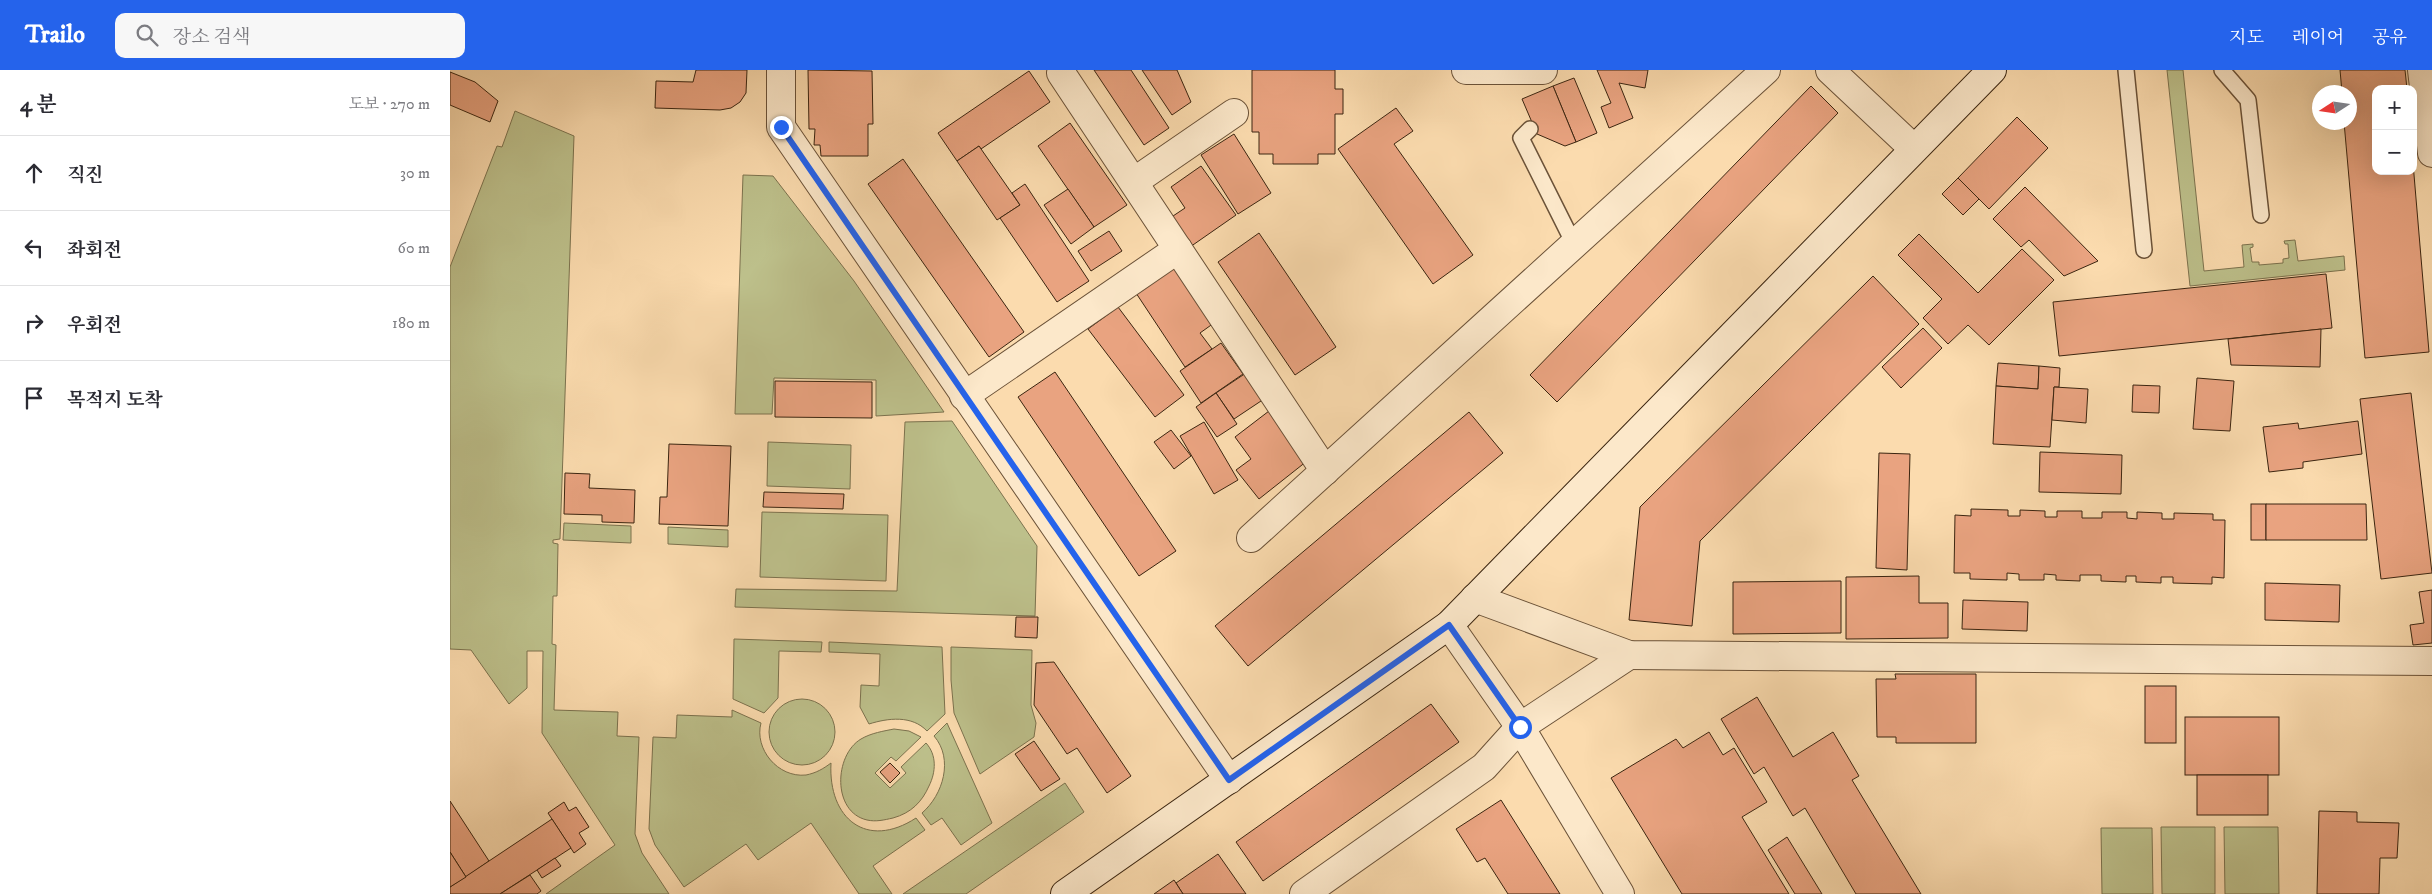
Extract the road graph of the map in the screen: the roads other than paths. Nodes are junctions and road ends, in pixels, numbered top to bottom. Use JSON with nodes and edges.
{"nodes":[{"id":1,"x":781,"y":70,"type":"edge"},
{"id":2,"x":1466,"y":70,"type":"edge"},
{"id":3,"x":1542,"y":70,"type":"edge"},
{"id":4,"x":1766,"y":70,"type":"edge"},
{"id":5,"x":1830,"y":70,"type":"edge"},
{"id":6,"x":1992,"y":70,"type":"edge"},
{"id":7,"x":2126,"y":70,"type":"edge"},
{"id":8,"x":2222,"y":70,"type":"edge"},
{"id":9,"x":2422,"y":70,"type":"edge"},
{"id":10,"x":1061,"y":73,"type":"dead end"},
{"id":11,"x":1234,"y":113,"type":"dead end"},
{"id":12,"x":1530,"y":129,"type":"dead end"},
{"id":13,"x":1914,"y":149,"type":"junction"},
{"id":14,"x":2432,"y":154,"type":"edge"},
{"id":15,"x":1135,"y":181,"type":"junction"},
{"id":16,"x":2261,"y":215,"type":"dead end"},
{"id":17,"x":1574,"y":244,"type":"junction"},
{"id":18,"x":1178,"y":249,"type":"junction"},
{"id":19,"x":2144,"y":250,"type":"dead end"},
{"id":20,"x":964,"y":396,"type":"junction"},
{"id":21,"x":1325,"y":471,"type":"junction"},
{"id":22,"x":1251,"y":538,"type":"dead end"},
{"id":23,"x":1475,"y":598,"type":"junction"},
{"id":24,"x":1449,"y":625,"type":"junction"},
{"id":25,"x":1630,"y":655,"type":"junction"},
{"id":26,"x":2432,"y":660,"type":"edge"},
{"id":27,"x":1520,"y":727,"type":"junction"},
{"id":28,"x":1229,"y":780,"type":"junction"},
{"id":29,"x":1065,"y":894,"type":"edge"},
{"id":30,"x":1304,"y":894,"type":"edge"},
{"id":31,"x":1620,"y":894,"type":"edge"}],
"edges":[{"from":1,"to":20,"type":"street"},
{"from":2,"to":3,"type":"street"},
{"from":4,"to":17,"type":"street"},
{"from":5,"to":13,"type":"street"},
{"from":6,"to":13,"type":"street"},
{"from":7,"to":19,"type":"lane"},
{"from":8,"to":16,"type":"lane"},
{"from":9,"to":14,"type":"street"},
{"from":10,"to":15,"type":"street"},
{"from":11,"to":15,"type":"street"},
{"from":12,"to":17,"type":"lane"},
{"from":13,"to":23,"type":"street"},
{"from":15,"to":18,"type":"street"},
{"from":17,"to":21,"type":"street"},
{"from":18,"to":20,"type":"street"},
{"from":18,"to":21,"type":"street"},
{"from":20,"to":28,"type":"street"},
{"from":21,"to":22,"type":"street"},
{"from":23,"to":24,"type":"street"},
{"from":23,"to":25,"type":"street"},
{"from":24,"to":27,"type":"street"},
{"from":24,"to":28,"type":"street"},
{"from":25,"to":26,"type":"street"},
{"from":25,"to":27,"type":"street"},
{"from":27,"to":30,"type":"street"},
{"from":27,"to":31,"type":"street"},
{"from":28,"to":29,"type":"street"}]}
